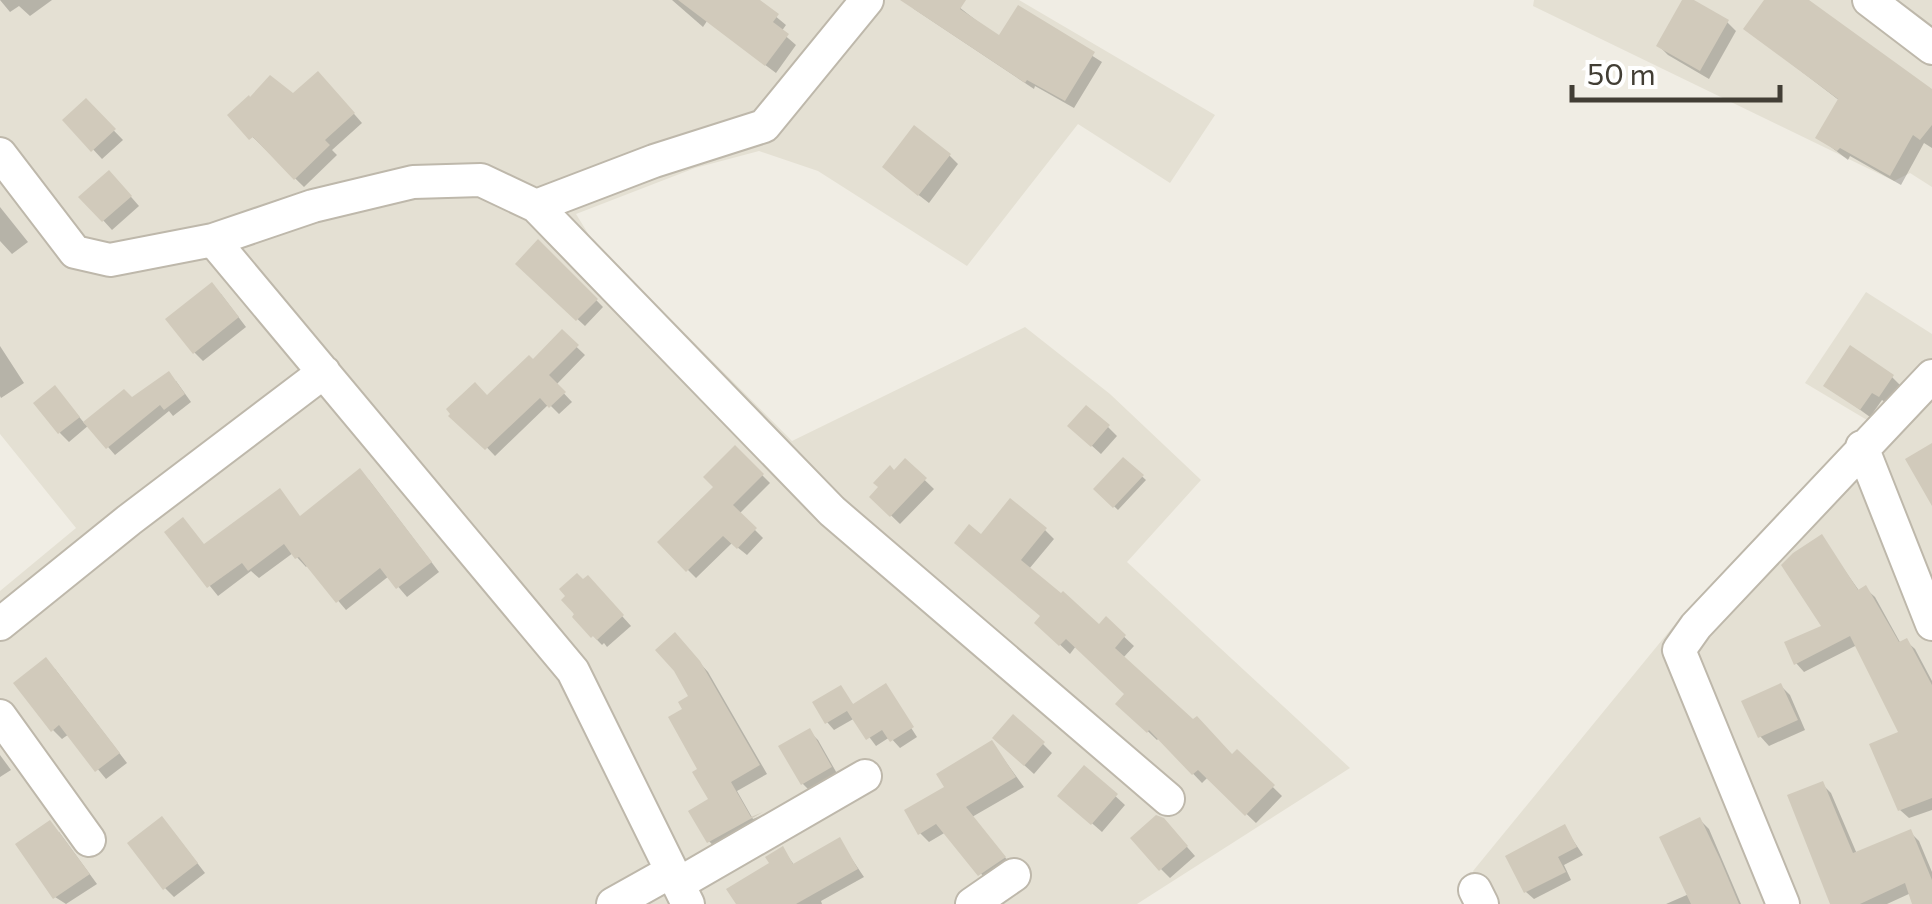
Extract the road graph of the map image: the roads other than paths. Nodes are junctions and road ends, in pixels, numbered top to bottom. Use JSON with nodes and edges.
{"nodes":[{"id":1,"x":867,"y":0,"type":"edge"},
{"id":2,"x":1869,"y":0,"type":"edge"},
{"id":3,"x":1932,"y":48,"type":"edge"},
{"id":4,"x":0,"y":154,"type":"edge"},
{"id":5,"x":536,"y":206,"type":"junction"},
{"id":6,"x":213,"y":240,"type":"junction"},
{"id":7,"x":324,"y":372,"type":"junction"},
{"id":8,"x":1932,"y":376,"type":"edge"},
{"id":9,"x":1862,"y":447,"type":"junction"},
{"id":10,"x":0,"y":624,"type":"edge"},
{"id":11,"x":1932,"y":624,"type":"edge"},
{"id":12,"x":0,"y":716,"type":"edge"},
{"id":13,"x":866,"y":776,"type":"dead end"},
{"id":14,"x":1168,"y":798,"type":"dead end"},
{"id":15,"x":89,"y":840,"type":"dead end"},
{"id":16,"x":1014,"y":875,"type":"dead end"},
{"id":17,"x":679,"y":886,"type":"edge"},
{"id":18,"x":613,"y":904,"type":"edge"},
{"id":19,"x":972,"y":904,"type":"edge"},
{"id":20,"x":1783,"y":904,"type":"edge"}],
"edges":[{"from":1,"to":5,"type":"street"},
{"from":2,"to":3,"type":"street"},
{"from":4,"to":6,"type":"street"},
{"from":5,"to":6,"type":"street"},
{"from":5,"to":14,"type":"street"},
{"from":6,"to":7,"type":"street"},
{"from":7,"to":10,"type":"street"},
{"from":7,"to":17,"type":"street"},
{"from":8,"to":9,"type":"street"},
{"from":9,"to":11,"type":"street"},
{"from":9,"to":20,"type":"street"},
{"from":12,"to":15,"type":"street"},
{"from":13,"to":17,"type":"street"},
{"from":16,"to":19,"type":"street"},
{"from":17,"to":18,"type":"street"}]}
